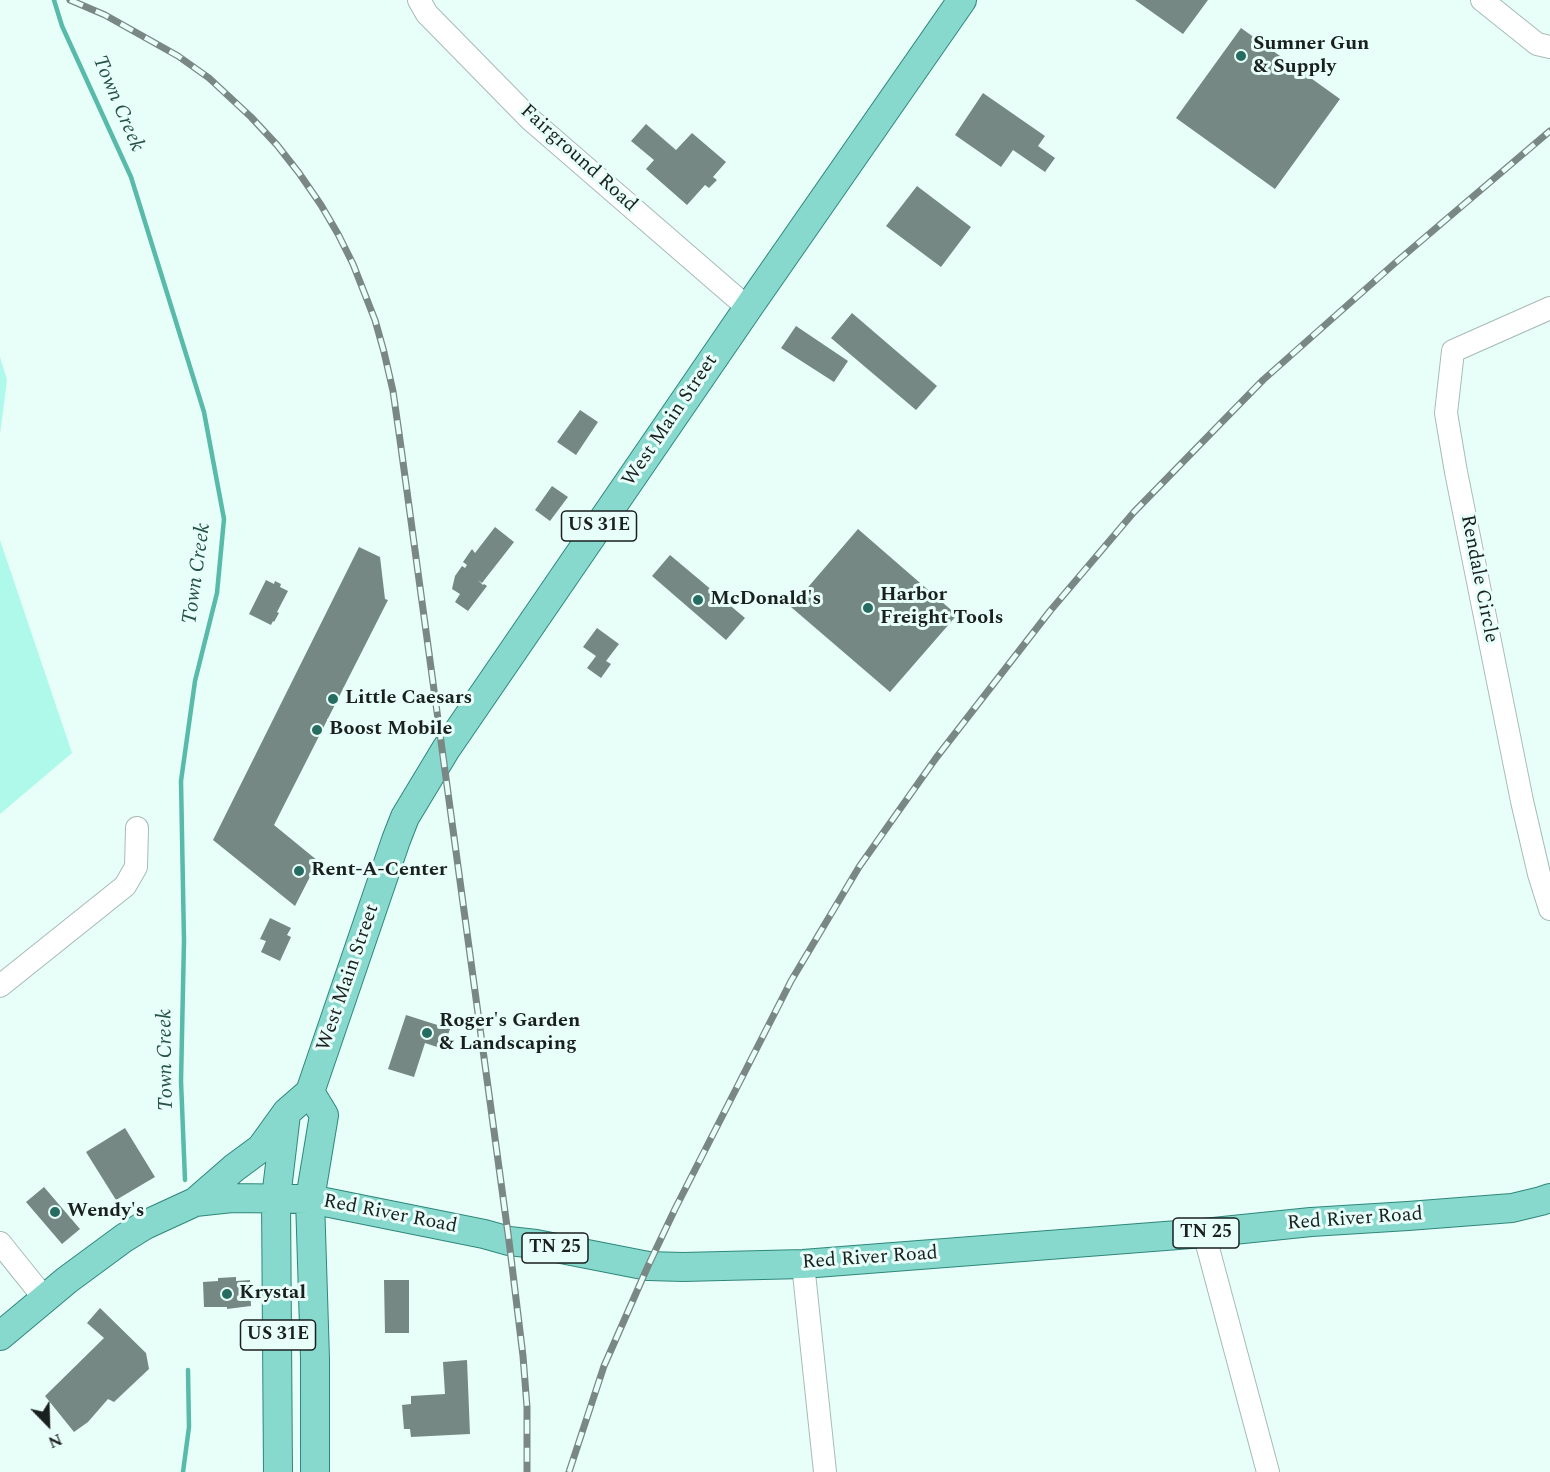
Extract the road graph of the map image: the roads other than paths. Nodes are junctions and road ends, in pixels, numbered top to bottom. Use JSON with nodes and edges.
{"nodes":[{"id":1,"x":419,"y":0,"type":"edge"},
{"id":2,"x":962,"y":0,"type":"edge"},
{"id":3,"x":1482,"y":0,"type":"edge"},
{"id":4,"x":1544,"y":45,"type":"edge"},
{"id":5,"x":748,"y":308,"type":"junction"},
{"id":6,"x":1550,"y":308,"type":"edge"},
{"id":7,"x":137,"y":828,"type":"dead end"},
{"id":8,"x":1550,"y":909,"type":"edge"},
{"id":9,"x":0,"y":986,"type":"edge"},
{"id":10,"x":310,"y":1092,"type":"junction"},
{"id":11,"x":287,"y":1112,"type":"junction"},
{"id":12,"x":276,"y":1198,"type":"junction"},
{"id":13,"x":1550,"y":1198,"type":"edge"},
{"id":14,"x":310,"y":1200,"type":"junction"},
{"id":15,"x":195,"y":1202,"type":"junction"},
{"id":16,"x":1204,"y":1233,"type":"junction"},
{"id":17,"x":0,"y":1243,"type":"edge"},
{"id":18,"x":803,"y":1264,"type":"junction"},
{"id":19,"x":45,"y":1299,"type":"junction"},
{"id":20,"x":0,"y":1336,"type":"edge"},
{"id":21,"x":278,"y":1472,"type":"edge"},
{"id":22,"x":315,"y":1472,"type":"edge"},
{"id":23,"x":825,"y":1472,"type":"edge"},
{"id":24,"x":1268,"y":1472,"type":"edge"}],
"edges":[{"from":1,"to":5,"type":"street","name":"Fairground Road"},
{"from":2,"to":5,"type":"main road","name":"West Main Street","number":"US 31E"},
{"from":3,"to":4,"type":"street"},
{"from":5,"to":10,"type":"main road","name":"West Main Street","number":"US 31E"},
{"from":6,"to":8,"type":"street","name":"Rendale Circle"},
{"from":7,"to":9,"type":"street"},
{"from":10,"to":11,"type":"main road"},
{"from":10,"to":14,"type":"main road","number":"US 31E"},
{"from":11,"to":12,"type":"main road","number":"US 31E"},
{"from":11,"to":15,"type":"main road"},
{"from":12,"to":14,"type":"main road","name":"Red River Road","number":"TN 25"},
{"from":12,"to":15,"type":"main road","name":"Red River Road","number":"TN 25"},
{"from":12,"to":21,"type":"main road","number":"US 31E"},
{"from":13,"to":16,"type":"main road","name":"Red River Road","number":"TN 25"},
{"from":14,"to":18,"type":"main road","name":"Red River Road","number":"TN 25"},
{"from":14,"to":22,"type":"main road","number":"US 31E"},
{"from":15,"to":19,"type":"main road","number":"TN 25"},
{"from":16,"to":18,"type":"main road","name":"Red River Road","number":"TN 25"},
{"from":16,"to":24,"type":"street"},
{"from":17,"to":19,"type":"street"},
{"from":18,"to":23,"type":"street"},
{"from":19,"to":20,"type":"main road","number":"TN 25"}]}
